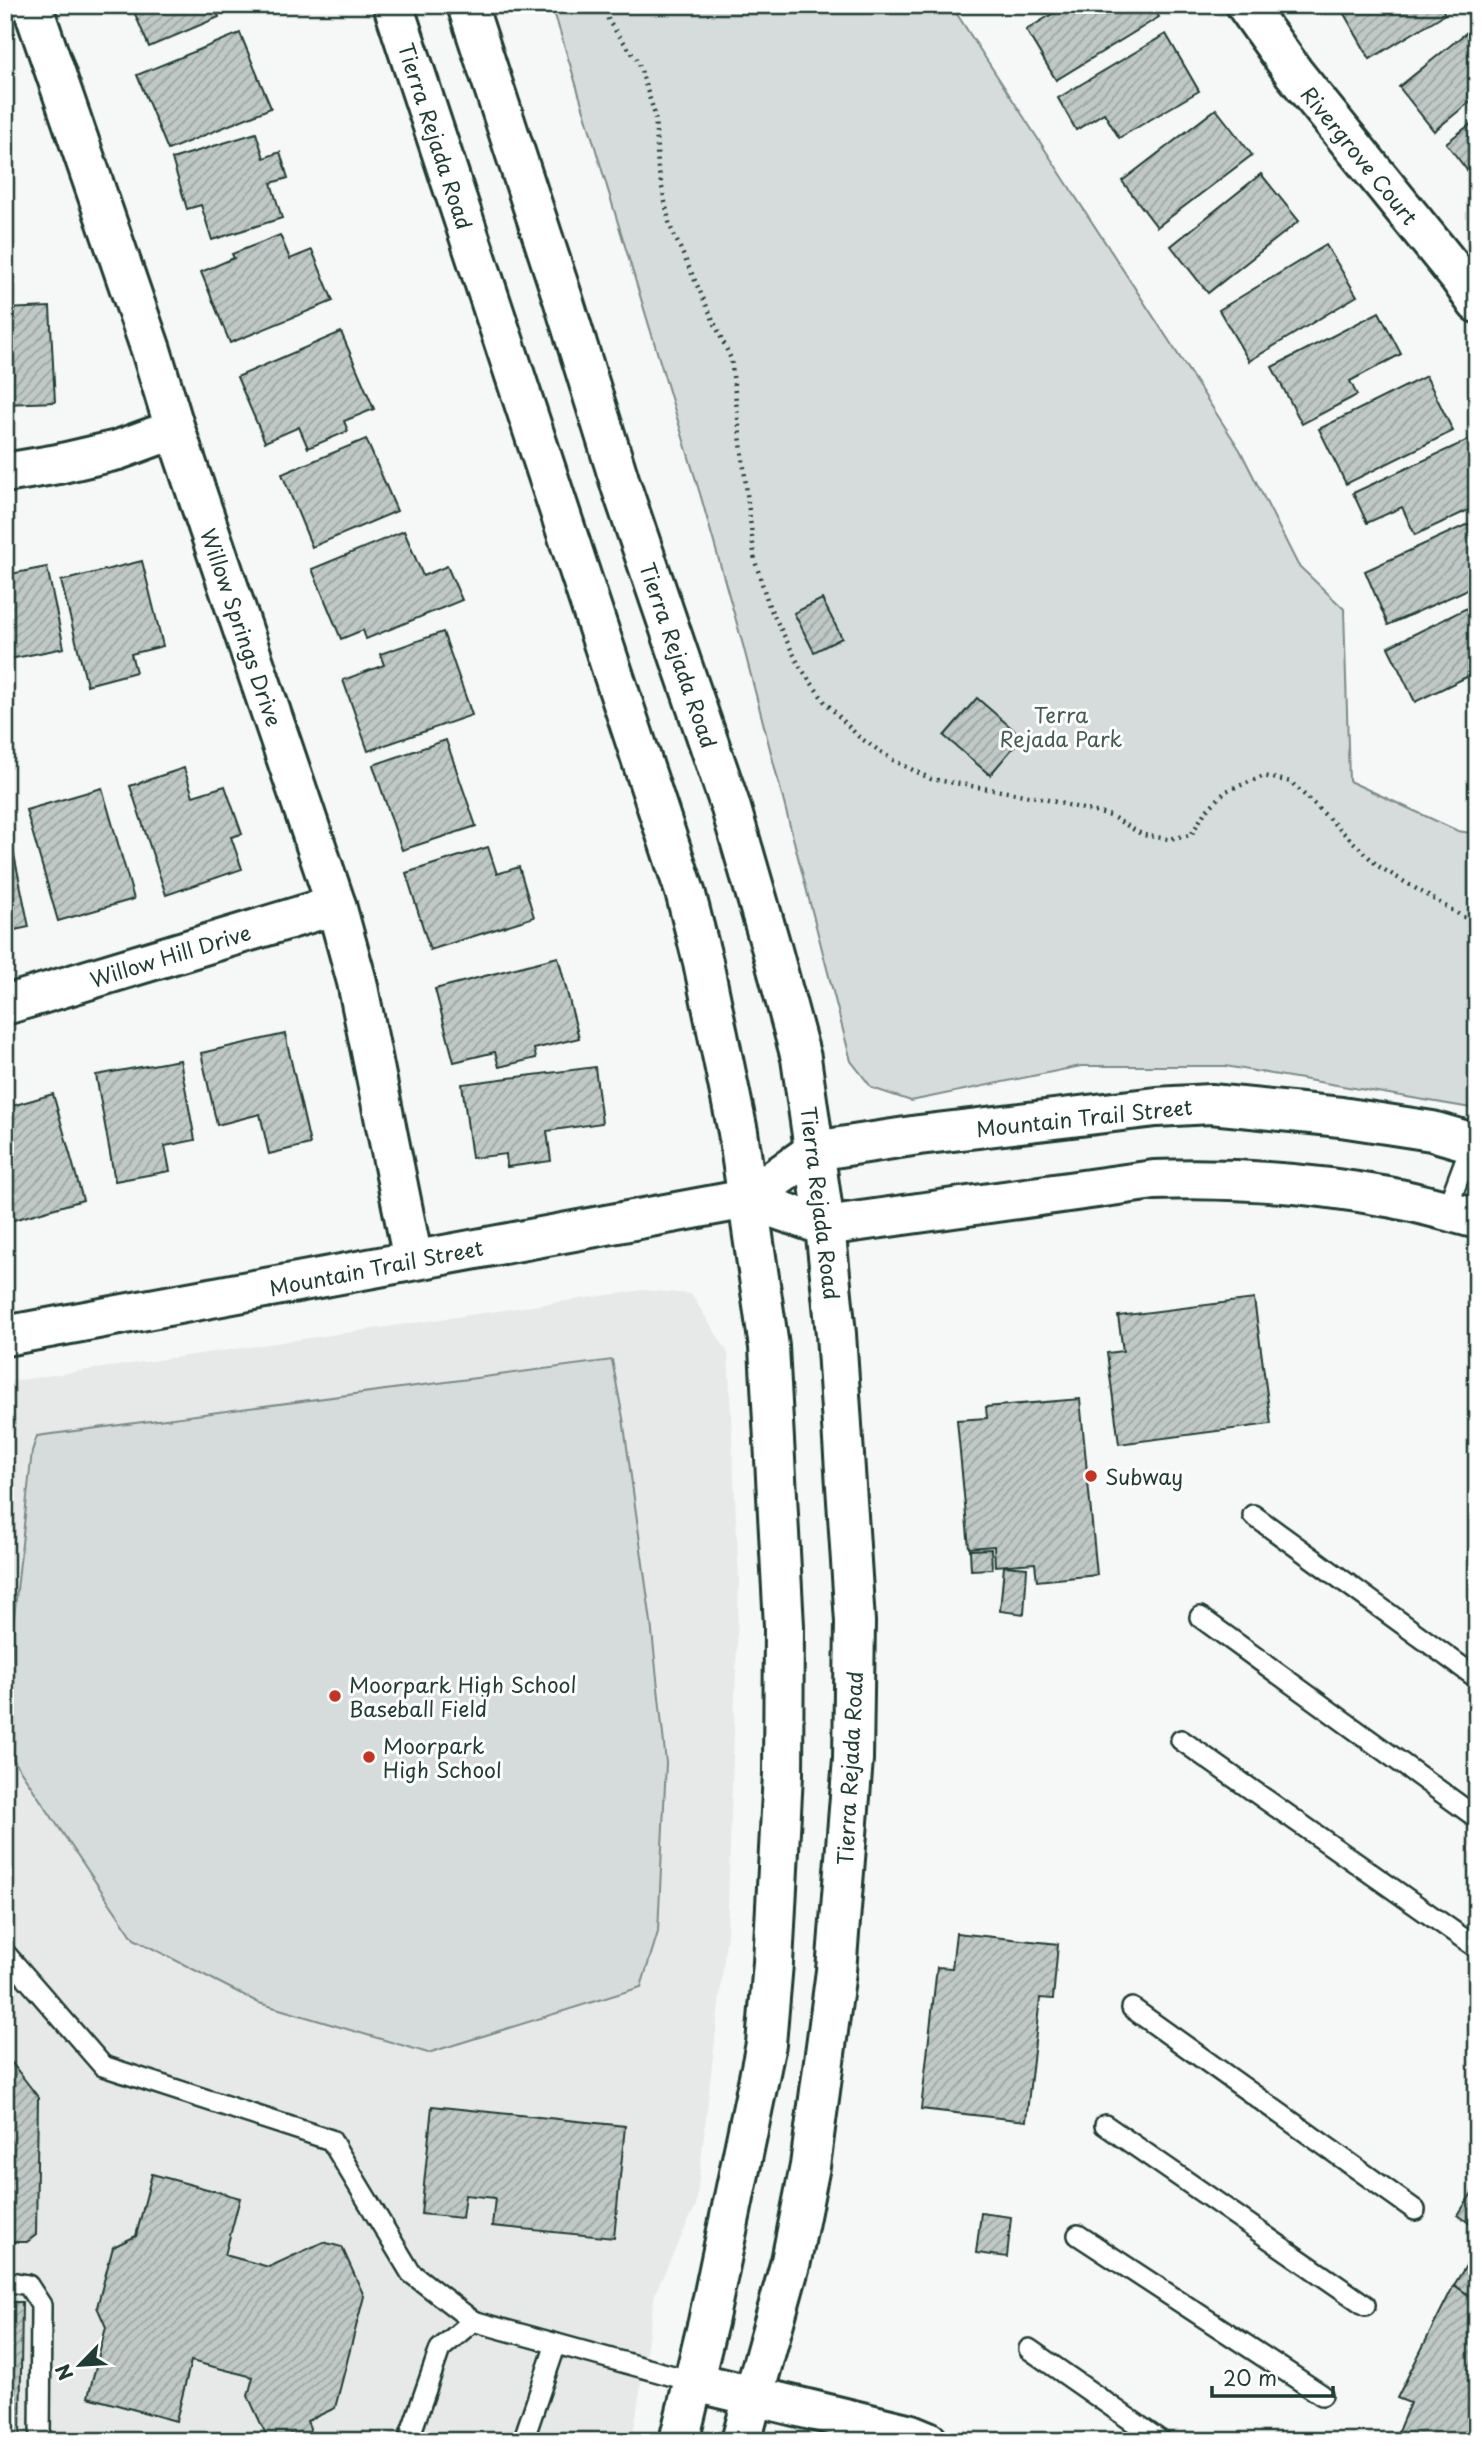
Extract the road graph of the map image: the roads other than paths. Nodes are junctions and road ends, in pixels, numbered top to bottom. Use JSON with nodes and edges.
{"nodes":[{"id":1,"x":32,"y":5,"type":"edge"},
{"id":2,"x":393,"y":5,"type":"edge"},
{"id":3,"x":467,"y":5,"type":"edge"},
{"id":4,"x":1245,"y":5,"type":"edge"},
{"id":5,"x":1477,"y":303,"type":"edge"},
{"id":6,"x":175,"y":429,"type":"junction"},
{"id":7,"x":5,"y":472,"type":"edge"},
{"id":8,"x":336,"y":905,"type":"junction"},
{"id":9,"x":5,"y":1005,"type":"edge"},
{"id":10,"x":1475,"y":1139,"type":"edge"},
{"id":11,"x":814,"y":1151,"type":"junction"},
{"id":12,"x":747,"y":1199,"type":"junction"},
{"id":13,"x":1461,"y":1215,"type":"edge"},
{"id":14,"x":825,"y":1226,"type":"junction"},
{"id":15,"x":414,"y":1260,"type":"junction"},
{"id":16,"x":5,"y":1336,"type":"edge"},
{"id":17,"x":1253,"y":1515,"type":"dead end"},
{"id":18,"x":1200,"y":1617,"type":"dead end"},
{"id":19,"x":1477,"y":1678,"type":"edge"},
{"id":20,"x":1181,"y":1740,"type":"dead end"},
{"id":21,"x":1477,"y":1818,"type":"edge"},
{"id":22,"x":1477,"y":1948,"type":"edge"},
{"id":23,"x":5,"y":1953,"type":"edge"},
{"id":24,"x":1132,"y":2008,"type":"dead end"},
{"id":25,"x":1105,"y":2125,"type":"dead end"},
{"id":26,"x":1415,"y":2210,"type":"dead end"},
{"id":27,"x":1078,"y":2235,"type":"dead end"},
{"id":28,"x":5,"y":2281,"type":"edge"},
{"id":29,"x":1365,"y":2305,"type":"dead end"},
{"id":30,"x":473,"y":2321,"type":"junction"},
{"id":31,"x":555,"y":2344,"type":"junction"},
{"id":32,"x":1029,"y":2349,"type":"dead end"},
{"id":33,"x":695,"y":2382,"type":"junction"},
{"id":34,"x":1322,"y":2395,"type":"dead end"},
{"id":35,"x":755,"y":2399,"type":"junction"},
{"id":36,"x":40,"y":2441,"type":"edge"},
{"id":37,"x":408,"y":2441,"type":"edge"},
{"id":38,"x":523,"y":2441,"type":"edge"},
{"id":39,"x":679,"y":2441,"type":"edge"},
{"id":40,"x":741,"y":2441,"type":"edge"},
{"id":41,"x":928,"y":2441,"type":"edge"},
{"id":42,"x":1161,"y":2441,"type":"edge"}],
"edges":[{"from":1,"to":6,"type":"main road","name":"Willow Springs Drive"},
{"from":2,"to":12,"type":"main road","name":"Tierra Rejada Road"},
{"from":3,"to":11,"type":"main road","name":"Tierra Rejada Road"},
{"from":4,"to":5,"type":"main road","name":"Rivergrove Court"},
{"from":6,"to":7,"type":"main road"},
{"from":6,"to":8,"type":"main road","name":"Willow Springs Drive"},
{"from":8,"to":9,"type":"main road","name":"Willow Hill Drive"},
{"from":8,"to":15,"type":"main road","name":"Willow Springs Drive"},
{"from":10,"to":11,"type":"main road","name":"Mountain Trail Street"},
{"from":10,"to":13,"type":"lane"},
{"from":11,"to":12,"type":"main road","name":"Mountain Trail Street"},
{"from":11,"to":14,"type":"main road","name":"Tierra Rejada Road"},
{"from":12,"to":14,"type":"main road","name":"Mountain Trail Street"},
{"from":12,"to":15,"type":"main road","name":"Mountain Trail Street"},
{"from":12,"to":33,"type":"main road","name":"Tierra Rejada Road"},
{"from":13,"to":14,"type":"main road","name":"Mountain Trail Street"},
{"from":14,"to":35,"type":"main road","name":"Tierra Rejada Road"},
{"from":15,"to":16,"type":"main road","name":"Mountain Trail Street"},
{"from":17,"to":19,"type":"lane"},
{"from":18,"to":21,"type":"lane"},
{"from":20,"to":22,"type":"lane"},
{"from":23,"to":30,"type":"lane"},
{"from":24,"to":26,"type":"lane"},
{"from":25,"to":29,"type":"lane"},
{"from":27,"to":34,"type":"lane"},
{"from":28,"to":36,"type":"lane"},
{"from":30,"to":31,"type":"lane"},
{"from":30,"to":37,"type":"lane"},
{"from":31,"to":33,"type":"lane"},
{"from":31,"to":38,"type":"lane"},
{"from":32,"to":42,"type":"lane"},
{"from":33,"to":35,"type":"main road"},
{"from":33,"to":39,"type":"main road","name":"Tierra Rejada Road"},
{"from":35,"to":40,"type":"main road","name":"Tierra Rejada Road"},
{"from":35,"to":41,"type":"main road"}]}
